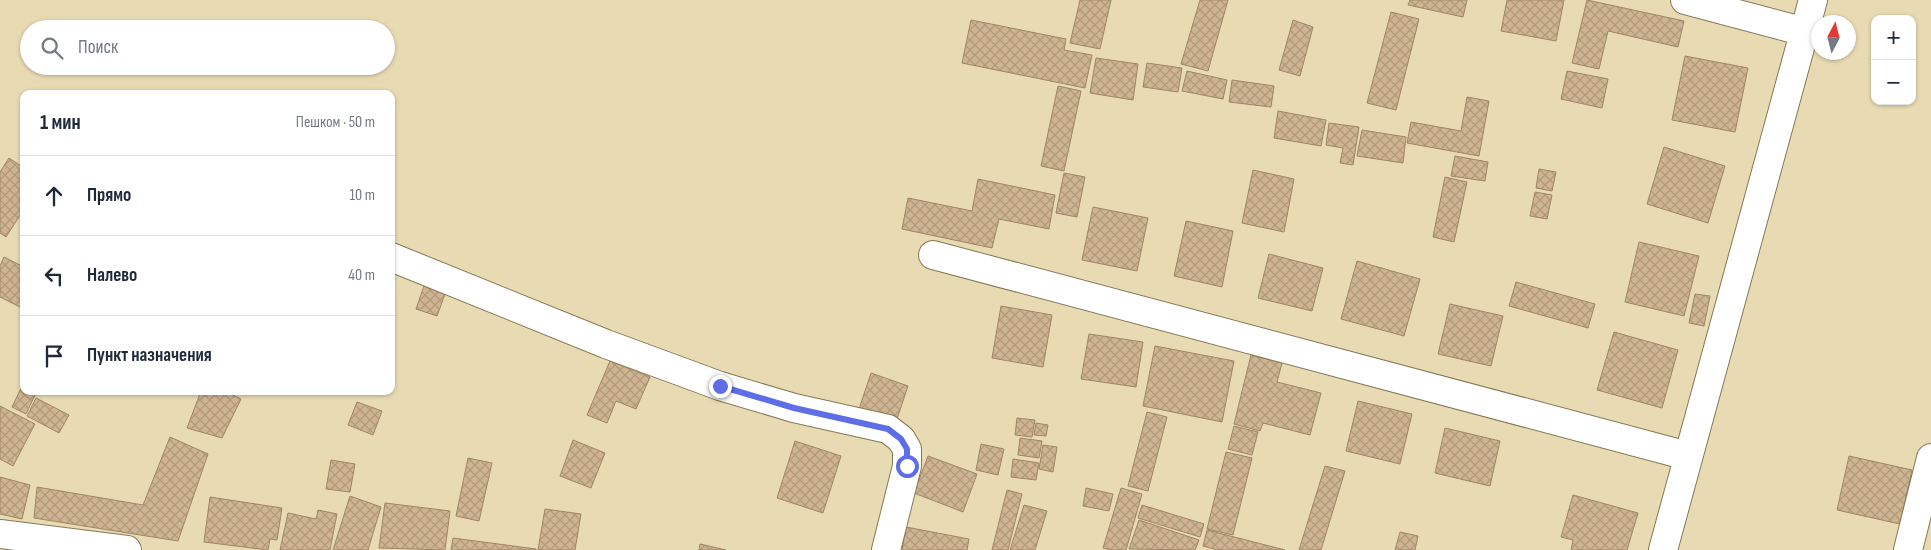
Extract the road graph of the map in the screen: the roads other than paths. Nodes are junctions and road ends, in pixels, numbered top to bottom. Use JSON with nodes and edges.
{"nodes":[{"id":1,"x":1684,"y":0,"type":"edge"},
{"id":2,"x":1813,"y":0,"type":"edge"},
{"id":3,"x":1805,"y":32,"type":"junction"},
{"id":4,"x":933,"y":255,"type":"dead end"},
{"id":5,"x":395,"y":259,"type":"edge"},
{"id":6,"x":1688,"y":456,"type":"junction"},
{"id":7,"x":1931,"y":458,"type":"edge"},
{"id":8,"x":0,"y":534,"type":"edge"},
{"id":9,"x":127,"y":550,"type":"edge"},
{"id":10,"x":886,"y":550,"type":"edge"},
{"id":11,"x":1663,"y":550,"type":"edge"},
{"id":12,"x":1908,"y":550,"type":"edge"}],
"edges":[{"from":1,"to":3,"type":"street"},
{"from":2,"to":3,"type":"street"},
{"from":3,"to":6,"type":"street"},
{"from":4,"to":6,"type":"street"},
{"from":5,"to":10,"type":"street"},
{"from":6,"to":11,"type":"street"},
{"from":7,"to":12,"type":"street"},
{"from":8,"to":9,"type":"street"}]}
